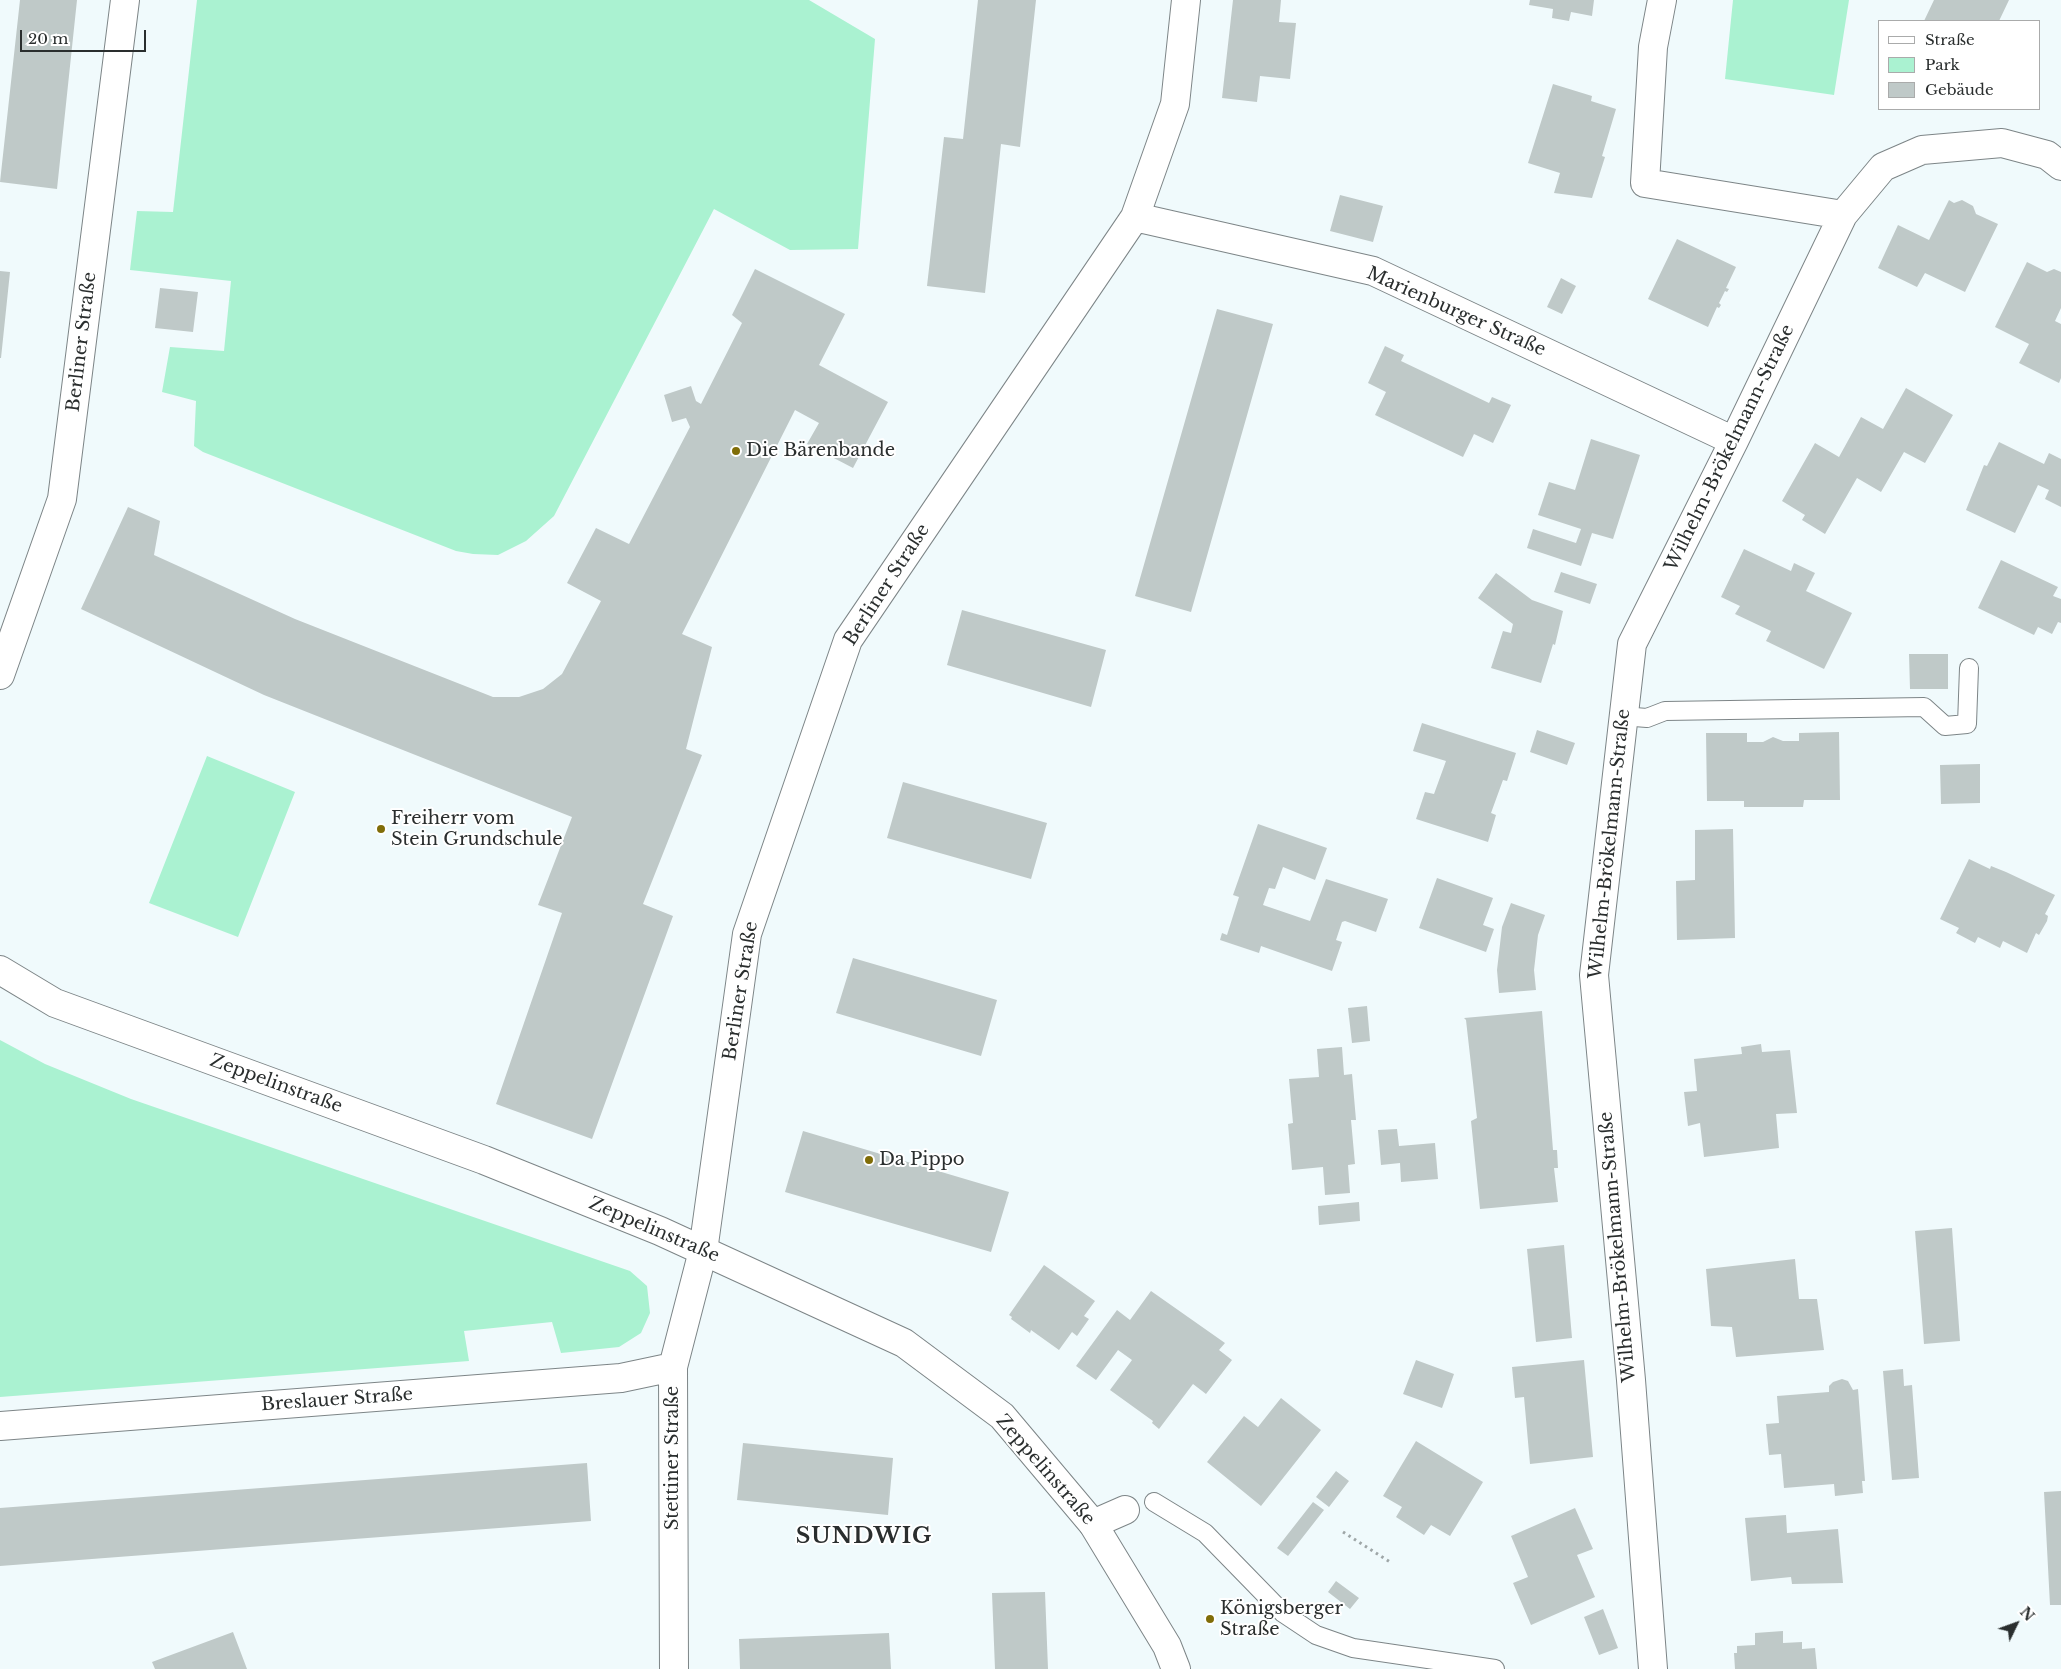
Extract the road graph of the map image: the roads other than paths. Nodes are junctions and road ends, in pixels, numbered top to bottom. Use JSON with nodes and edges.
{"nodes":[{"id":1,"x":125,"y":0,"type":"edge"},
{"id":2,"x":1186,"y":0,"type":"edge"},
{"id":3,"x":1662,"y":0,"type":"edge"},
{"id":4,"x":2061,"y":166,"type":"edge"},
{"id":5,"x":1843,"y":215,"type":"junction"},
{"id":6,"x":1135,"y":217,"type":"junction"},
{"id":7,"x":1734,"y":441,"type":"junction"},
{"id":8,"x":1969,"y":668,"type":"dead end"},
{"id":9,"x":0,"y":675,"type":"edge"},
{"id":10,"x":1622,"y":716,"type":"junction"},
{"id":11,"x":0,"y":970,"type":"edge"},
{"id":12,"x":703,"y":1251,"type":"junction"},
{"id":13,"x":672,"y":1367,"type":"junction"},
{"id":14,"x":0,"y":1426,"type":"edge"},
{"id":15,"x":1154,"y":1502,"type":"dead end"},
{"id":16,"x":1125,"y":1510,"type":"dead end"},
{"id":17,"x":1093,"y":1524,"type":"junction"},
{"id":18,"x":674,"y":1669,"type":"edge"},
{"id":19,"x":1176,"y":1669,"type":"edge"},
{"id":20,"x":1495,"y":1669,"type":"edge"},
{"id":21,"x":1653,"y":1669,"type":"edge"}],
"edges":[{"from":1,"to":9,"type":"street","name":"Berliner Straße"},
{"from":2,"to":6,"type":"street","name":"Berliner Straße"},
{"from":3,"to":5,"type":"street"},
{"from":4,"to":5,"type":"street","name":"Wilhelm-Brökelmann-Straße"},
{"from":5,"to":7,"type":"street","name":"Wilhelm-Brökelmann-Straße"},
{"from":6,"to":7,"type":"street","name":"Marienburger Straße"},
{"from":6,"to":12,"type":"street","name":"Berliner Straße"},
{"from":7,"to":10,"type":"street","name":"Wilhelm-Brökelmann-Straße"},
{"from":8,"to":10,"type":"lane"},
{"from":10,"to":21,"type":"street","name":"Wilhelm-Brökelmann-Straße"},
{"from":11,"to":12,"type":"street","name":"Zeppelinstraße"},
{"from":12,"to":13,"type":"street","name":"Stettiner Straße"},
{"from":12,"to":17,"type":"street","name":"Zeppelinstraße"},
{"from":13,"to":14,"type":"street","name":"Breslauer Straße"},
{"from":13,"to":18,"type":"street","name":"Stettiner Straße"},
{"from":15,"to":20,"type":"lane"},
{"from":16,"to":17,"type":"street"},
{"from":17,"to":19,"type":"street","name":"Zeppelinstraße"}]}
